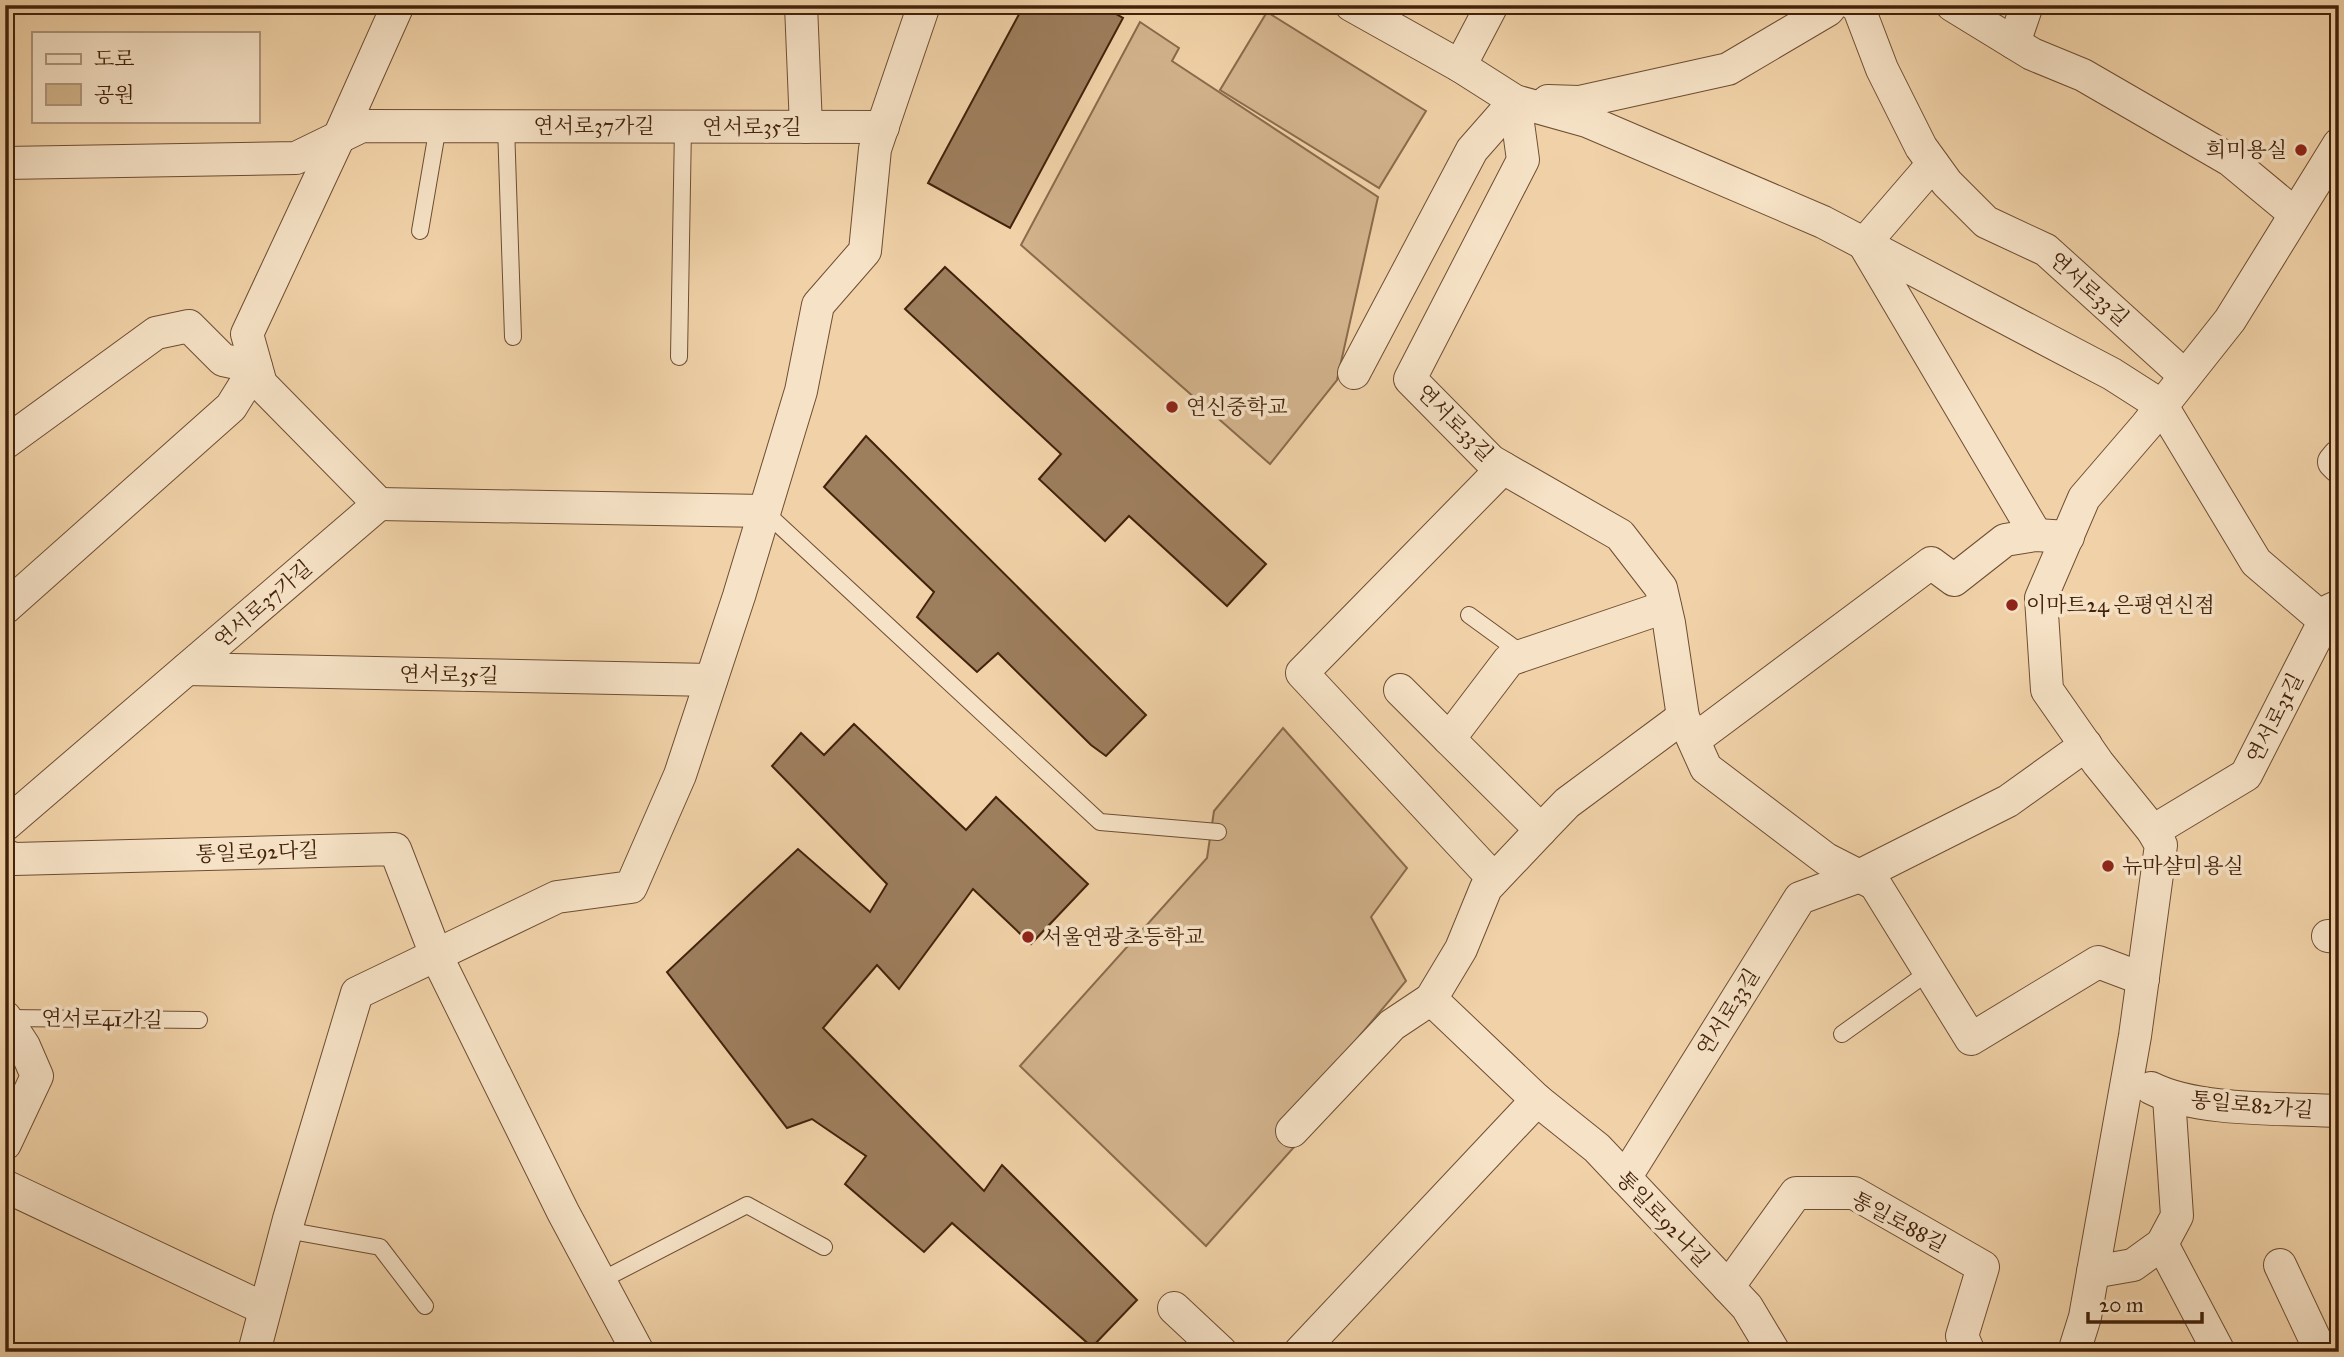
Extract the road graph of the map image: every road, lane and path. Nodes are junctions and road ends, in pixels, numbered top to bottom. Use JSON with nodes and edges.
{"nodes":[{"id":1,"x":398,"y":5,"type":"edge"},
{"id":2,"x":801,"y":5,"type":"edge"},
{"id":3,"x":924,"y":5,"type":"edge"},
{"id":4,"x":1351,"y":5,"type":"edge"},
{"id":5,"x":1492,"y":5,"type":"edge"},
{"id":6,"x":1832,"y":5,"type":"edge"},
{"id":7,"x":1855,"y":5,"type":"edge"},
{"id":8,"x":1952,"y":5,"type":"edge"},
{"id":9,"x":2027,"y":5,"type":"edge"},
{"id":10,"x":2014,"y":43,"type":"junction"},
{"id":11,"x":1460,"y":66,"type":"junction"},
{"id":12,"x":1516,"y":100,"type":"junction"},
{"id":13,"x":438,"y":126,"type":"junction"},
{"id":14,"x":506,"y":126,"type":"junction"},
{"id":15,"x":683,"y":127,"type":"junction"},
{"id":16,"x":806,"y":127,"type":"junction"},
{"id":17,"x":883,"y":127,"type":"junction"},
{"id":18,"x":340,"y":137,"type":"junction"},
{"id":19,"x":2339,"y":144,"type":"edge"},
{"id":20,"x":5,"y":163,"type":"edge"},
{"id":21,"x":1933,"y":164,"type":"junction"},
{"id":22,"x":2295,"y":214,"type":"junction"},
{"id":23,"x":421,"y":231,"type":"dead end"},
{"id":24,"x":1864,"y":244,"type":"junction"},
{"id":25,"x":513,"y":337,"type":"dead end"},
{"id":26,"x":678,"y":357,"type":"dead end"},
{"id":27,"x":256,"y":367,"type":"junction"},
{"id":28,"x":1354,"y":373,"type":"dead end"},
{"id":29,"x":2185,"y":376,"type":"junction"},
{"id":30,"x":2162,"y":406,"type":"junction"},
{"id":31,"x":5,"y":443,"type":"edge"},
{"id":32,"x":2339,"y":456,"type":"edge"},
{"id":33,"x":2339,"y":467,"type":"edge"},
{"id":34,"x":1503,"y":468,"type":"junction"},
{"id":35,"x":379,"y":504,"type":"junction"},
{"id":36,"x":764,"y":511,"type":"junction"},
{"id":37,"x":2035,"y":535,"type":"junction"},
{"id":38,"x":2068,"y":537,"type":"junction"},
{"id":39,"x":1665,"y":607,"type":"junction"},
{"id":40,"x":5,"y":608,"type":"edge"},
{"id":41,"x":2332,"y":614,"type":"edge"},
{"id":42,"x":1469,"y":615,"type":"dead end"},
{"id":43,"x":1524,"y":655,"type":"junction"},
{"id":44,"x":187,"y":669,"type":"junction"},
{"id":45,"x":711,"y":680,"type":"junction"},
{"id":46,"x":1400,"y":690,"type":"dead end"},
{"id":47,"x":1688,"y":729,"type":"junction"},
{"id":48,"x":1449,"y":739,"type":"junction"},
{"id":49,"x":2086,"y":745,"type":"junction"},
{"id":50,"x":5,"y":825,"type":"edge"},
{"id":51,"x":1541,"y":830,"type":"junction"},
{"id":52,"x":2153,"y":831,"type":"junction"},
{"id":53,"x":1219,"y":832,"type":"dead end"},
{"id":54,"x":5,"y":855,"type":"edge"},
{"id":55,"x":1857,"y":877,"type":"junction"},
{"id":56,"x":1494,"y":879,"type":"junction"},
{"id":57,"x":436,"y":955,"type":"junction"},
{"id":58,"x":1930,"y":971,"type":"junction"},
{"id":59,"x":2143,"y":979,"type":"junction"},
{"id":60,"x":1431,"y":999,"type":"junction"},
{"id":61,"x":6,"y":1017,"type":"edge"},
{"id":62,"x":198,"y":1020,"type":"dead end"},
{"id":63,"x":1842,"y":1034,"type":"dead end"},
{"id":64,"x":2127,"y":1076,"type":"junction"},
{"id":65,"x":2169,"y":1097,"type":"junction"},
{"id":66,"x":1537,"y":1100,"type":"junction"},
{"id":67,"x":2339,"y":1111,"type":"edge"},
{"id":68,"x":1292,"y":1132,"type":"dead end"},
{"id":69,"x":5,"y":1144,"type":"edge"},
{"id":70,"x":1625,"y":1178,"type":"junction"},
{"id":71,"x":5,"y":1186,"type":"edge"},
{"id":72,"x":286,"y":1230,"type":"junction"},
{"id":73,"x":2162,"y":1244,"type":"junction"},
{"id":74,"x":824,"y":1247,"type":"dead end"},
{"id":75,"x":2280,"y":1265,"type":"dead end"},
{"id":76,"x":2093,"y":1272,"type":"junction"},
{"id":77,"x":600,"y":1281,"type":"junction"},
{"id":78,"x":1728,"y":1287,"type":"junction"},
{"id":79,"x":425,"y":1306,"type":"dead end"},
{"id":80,"x":265,"y":1308,"type":"junction"},
{"id":81,"x":1174,"y":1308,"type":"dead end"},
{"id":82,"x":254,"y":1352,"type":"edge"},
{"id":83,"x":638,"y":1352,"type":"edge"},
{"id":84,"x":1221,"y":1352,"type":"edge"},
{"id":85,"x":1300,"y":1352,"type":"edge"},
{"id":86,"x":1774,"y":1352,"type":"edge"},
{"id":87,"x":1969,"y":1352,"type":"edge"},
{"id":88,"x":2074,"y":1352,"type":"edge"},
{"id":89,"x":2219,"y":1352,"type":"edge"},
{"id":90,"x":2321,"y":1352,"type":"edge"}],
"edges":[{"from":1,"to":18,"type":"street"},
{"from":2,"to":16,"type":"street"},
{"from":3,"to":17,"type":"street"},
{"from":4,"to":11,"type":"street"},
{"from":5,"to":11,"type":"street"},
{"from":6,"to":12,"type":"street"},
{"from":7,"to":21,"type":"street","name":"연서로33길"},
{"from":8,"to":10,"type":"street"},
{"from":9,"to":10,"type":"street"},
{"from":10,"to":22,"type":"street"},
{"from":11,"to":12,"type":"street"},
{"from":12,"to":24,"type":"street"},
{"from":12,"to":28,"type":"street"},
{"from":12,"to":34,"type":"street","name":"연서로33길"},
{"from":13,"to":14,"type":"street","name":"연서로37가길"},
{"from":13,"to":18,"type":"street","name":"연서로37가길"},
{"from":13,"to":23,"type":"lane"},
{"from":14,"to":15,"type":"street","name":"연서로37가길"},
{"from":14,"to":25,"type":"lane","name":"연서로37가길"},
{"from":15,"to":16,"type":"street","name":"연서로35길"},
{"from":15,"to":26,"type":"lane","name":"연서로35길"},
{"from":16,"to":17,"type":"street","name":"연서로35길"},
{"from":17,"to":36,"type":"street"},
{"from":18,"to":20,"type":"street","name":"연서로37가길"},
{"from":18,"to":27,"type":"street"},
{"from":19,"to":22,"type":"street"},
{"from":21,"to":24,"type":"street"},
{"from":21,"to":29,"type":"street","name":"연서로33길"},
{"from":22,"to":29,"type":"street"},
{"from":24,"to":30,"type":"street"},
{"from":24,"to":37,"type":"street"},
{"from":27,"to":31,"type":"street"},
{"from":27,"to":35,"type":"street"},
{"from":27,"to":40,"type":"street"},
{"from":29,"to":30,"type":"street"},
{"from":30,"to":38,"type":"street"},
{"from":30,"to":41,"type":"street"},
{"from":32,"to":33,"type":"street"},
{"from":34,"to":39,"type":"street","name":"연서로33길"},
{"from":34,"to":56,"type":"street"},
{"from":35,"to":36,"type":"street"},
{"from":35,"to":44,"type":"street","name":"연서로37가길"},
{"from":36,"to":45,"type":"street"},
{"from":36,"to":53,"type":"lane"},
{"from":37,"to":38,"type":"street"},
{"from":37,"to":47,"type":"street"},
{"from":38,"to":49,"type":"street"},
{"from":39,"to":43,"type":"street"},
{"from":39,"to":47,"type":"street","name":"연서로33길"},
{"from":41,"to":52,"type":"street","name":"연서로31길"},
{"from":42,"to":43,"type":"lane"},
{"from":43,"to":48,"type":"street"},
{"from":44,"to":45,"type":"street","name":"연서로35길"},
{"from":44,"to":50,"type":"street","name":"연서로37가길"},
{"from":45,"to":57,"type":"street"},
{"from":46,"to":48,"type":"street"},
{"from":47,"to":51,"type":"street"},
{"from":47,"to":55,"type":"street","name":"연서로33길"},
{"from":48,"to":51,"type":"street"},
{"from":49,"to":52,"type":"street"},
{"from":49,"to":55,"type":"street","name":"연서로33길"},
{"from":51,"to":56,"type":"street"},
{"from":52,"to":59,"type":"street"},
{"from":54,"to":57,"type":"street","name":"통일로92다길"},
{"from":55,"to":58,"type":"street"},
{"from":55,"to":70,"type":"street","name":"연서로33길"},
{"from":56,"to":60,"type":"street"},
{"from":57,"to":72,"type":"street"},
{"from":57,"to":77,"type":"street","name":"통일로92다길"},
{"from":58,"to":59,"type":"street"},
{"from":58,"to":63,"type":"lane"},
{"from":59,"to":64,"type":"street"},
{"from":60,"to":66,"type":"street","name":"통일로92나길"},
{"from":60,"to":68,"type":"street"},
{"from":61,"to":62,"type":"lane","name":"연서로41가길"},
{"from":61,"to":69,"type":"street"},
{"from":64,"to":65,"type":"street","name":"통일로82가길"},
{"from":64,"to":76,"type":"street"},
{"from":65,"to":67,"type":"street","name":"통일로82가길"},
{"from":65,"to":73,"type":"street"},
{"from":66,"to":70,"type":"street","name":"통일로92나길"},
{"from":66,"to":85,"type":"street"},
{"from":70,"to":78,"type":"street","name":"통일로92나길"},
{"from":71,"to":80,"type":"street"},
{"from":72,"to":79,"type":"lane"},
{"from":72,"to":80,"type":"street"},
{"from":73,"to":76,"type":"street"},
{"from":73,"to":89,"type":"street"},
{"from":74,"to":77,"type":"lane"},
{"from":75,"to":90,"type":"street"},
{"from":76,"to":88,"type":"street"},
{"from":77,"to":83,"type":"street","name":"통일로92다길"},
{"from":78,"to":86,"type":"street","name":"통일로92나길"},
{"from":78,"to":87,"type":"street","name":"통일로88길"},
{"from":80,"to":82,"type":"street"},
{"from":81,"to":84,"type":"street"}]}
